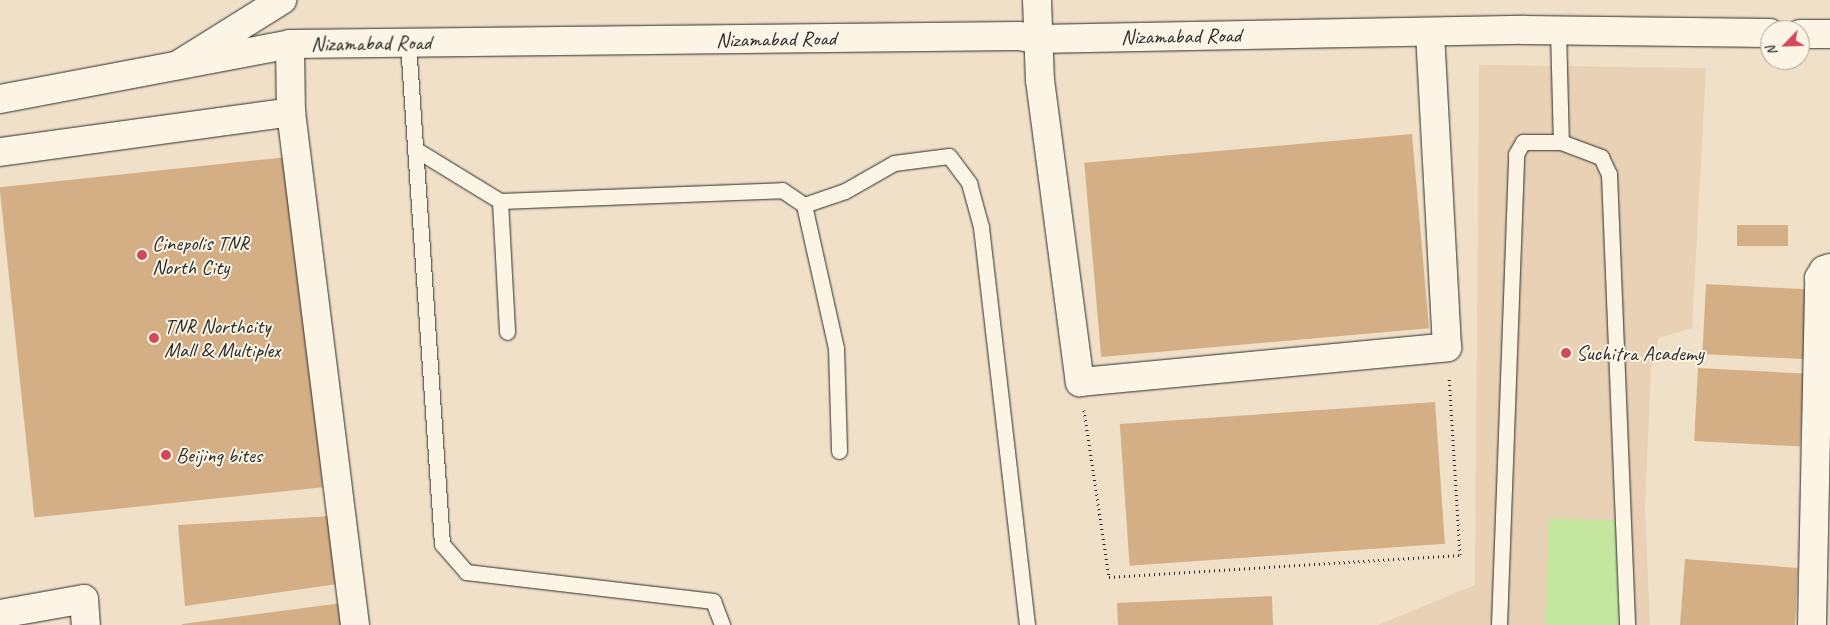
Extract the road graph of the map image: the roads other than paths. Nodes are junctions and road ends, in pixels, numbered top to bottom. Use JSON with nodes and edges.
{"nodes":[{"id":1,"x":282,"y":0,"type":"edge"},
{"id":2,"x":1036,"y":0,"type":"edge"},
{"id":3,"x":1558,"y":30,"type":"junction"},
{"id":4,"x":1430,"y":32,"type":"junction"},
{"id":5,"x":1760,"y":33,"type":"edge"},
{"id":6,"x":1810,"y":34,"type":"edge"},
{"id":7,"x":1830,"y":34,"type":"edge"},
{"id":8,"x":1036,"y":39,"type":"junction"},
{"id":9,"x":408,"y":43,"type":"junction"},
{"id":10,"x":290,"y":44,"type":"junction"},
{"id":11,"x":178,"y":65,"type":"junction"},
{"id":12,"x":0,"y":100,"type":"edge"},
{"id":13,"x":290,"y":112,"type":"junction"},
{"id":14,"x":1561,"y":142,"type":"junction"},
{"id":15,"x":415,"y":149,"type":"junction"},
{"id":16,"x":0,"y":152,"type":"edge"},
{"id":17,"x":500,"y":201,"type":"junction"},
{"id":18,"x":804,"y":205,"type":"junction"},
{"id":19,"x":1830,"y":268,"type":"edge"},
{"id":20,"x":507,"y":332,"type":"dead end"},
{"id":21,"x":839,"y":451,"type":"dead end"},
{"id":22,"x":0,"y":614,"type":"edge"},
{"id":23,"x":86,"y":625,"type":"edge"},
{"id":24,"x":355,"y":625,"type":"edge"},
{"id":25,"x":722,"y":625,"type":"edge"},
{"id":26,"x":1027,"y":625,"type":"edge"},
{"id":27,"x":1499,"y":625,"type":"edge"},
{"id":28,"x":1627,"y":625,"type":"edge"},
{"id":29,"x":1812,"y":625,"type":"edge"}],
"edges":[{"from":1,"to":11,"type":"main road"},
{"from":2,"to":8,"type":"main road"},
{"from":3,"to":4,"type":"main road","name":"Nizamabad Road"},
{"from":3,"to":5,"type":"main road","name":"Nizamabad Road"},
{"from":3,"to":14,"type":"lane"},
{"from":4,"to":8,"type":"main road","name":"Nizamabad Road"},
{"from":4,"to":8,"type":"main road"},
{"from":6,"to":7,"type":"main road"},
{"from":8,"to":9,"type":"main road","name":"Nizamabad Road"},
{"from":9,"to":10,"type":"main road","name":"Nizamabad Road"},
{"from":9,"to":15,"type":"lane"},
{"from":10,"to":11,"type":"main road","name":"Nizamabad Road"},
{"from":10,"to":13,"type":"main road"},
{"from":11,"to":12,"type":"main road","name":"Nizamabad Road"},
{"from":13,"to":16,"type":"main road"},
{"from":13,"to":24,"type":"main road"},
{"from":14,"to":27,"type":"lane"},
{"from":14,"to":28,"type":"lane"},
{"from":15,"to":17,"type":"lane"},
{"from":15,"to":25,"type":"lane"},
{"from":17,"to":18,"type":"lane"},
{"from":17,"to":20,"type":"lane"},
{"from":18,"to":21,"type":"lane"},
{"from":18,"to":26,"type":"lane"},
{"from":19,"to":29,"type":"main road"},
{"from":22,"to":23,"type":"main road"}]}
